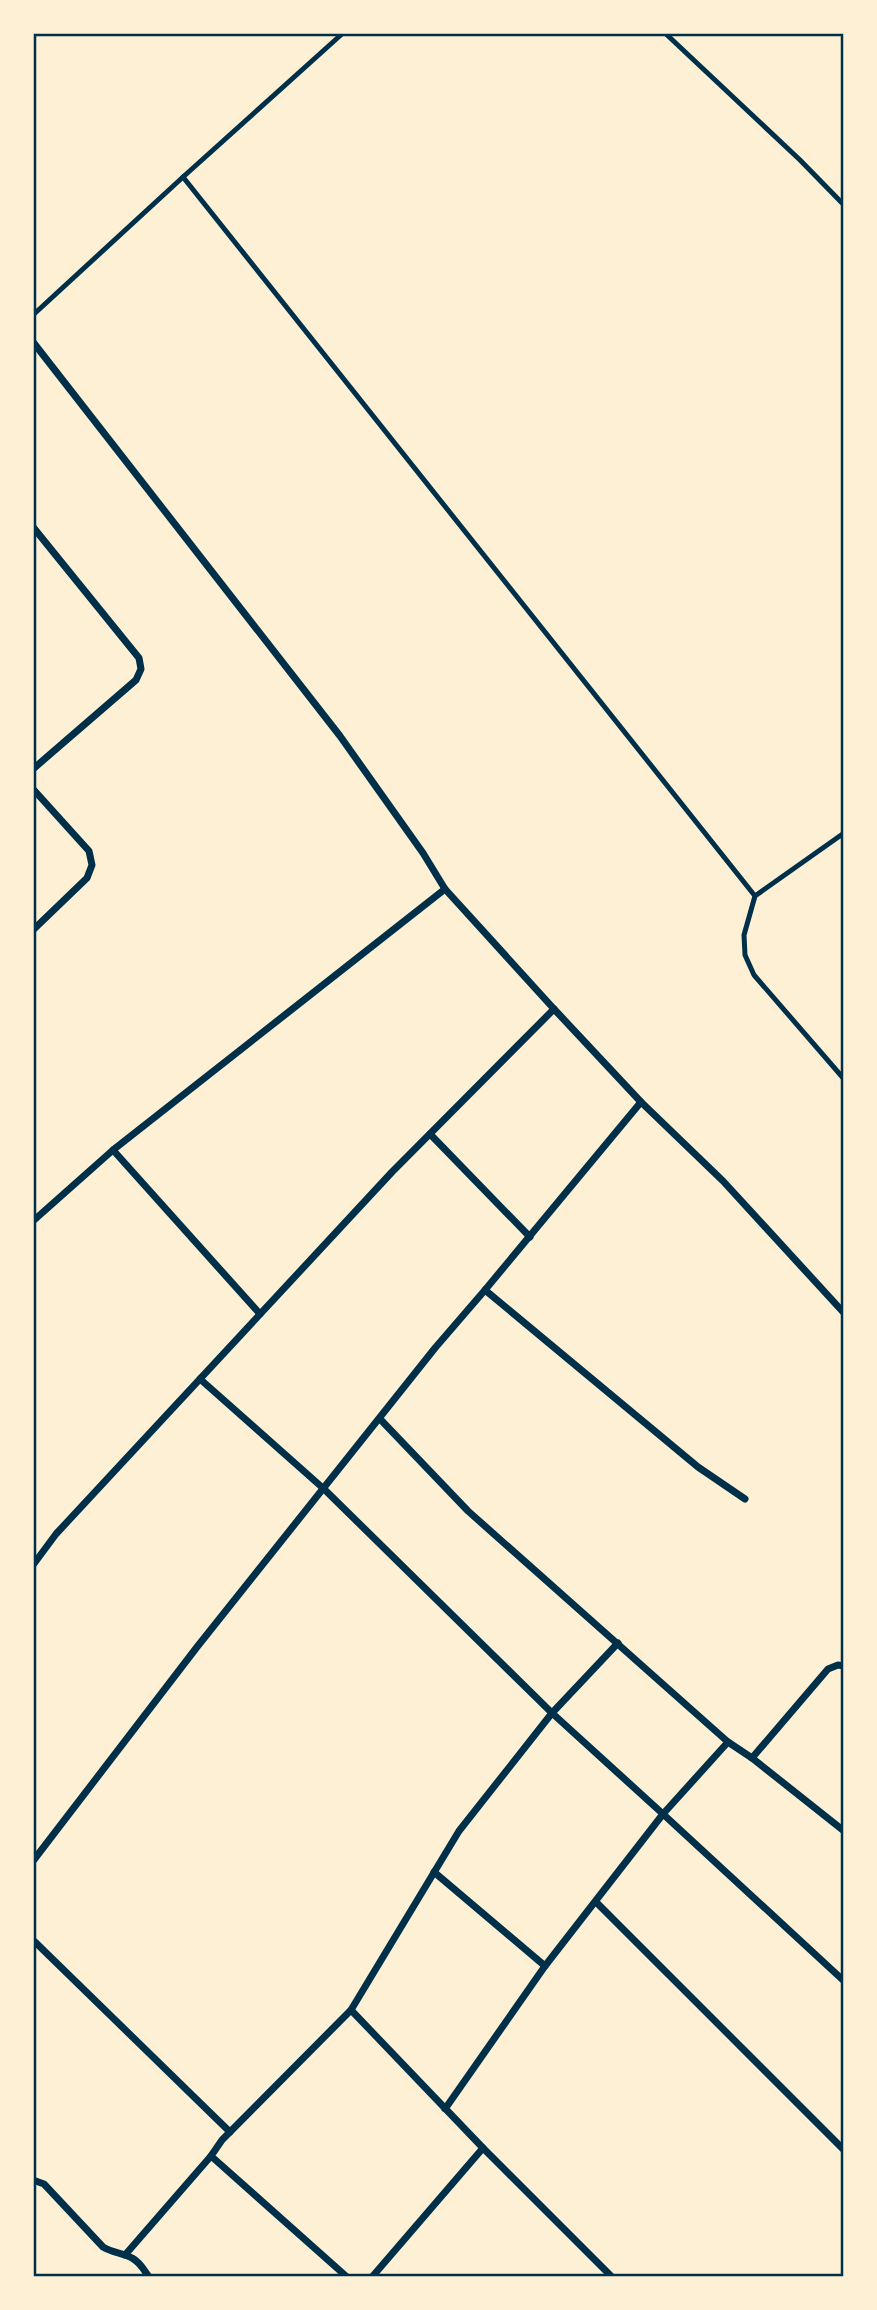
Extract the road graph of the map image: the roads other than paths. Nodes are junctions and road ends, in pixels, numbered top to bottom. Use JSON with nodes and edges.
{"nodes":[{"id":1,"x":342,"y":33,"type":"edge"},
{"id":2,"x":665,"y":33,"type":"edge"},
{"id":3,"x":183,"y":177,"type":"junction"},
{"id":4,"x":844,"y":205,"type":"edge"},
{"id":5,"x":33,"y":315,"type":"edge"},
{"id":6,"x":33,"y":342,"type":"edge"},
{"id":7,"x":33,"y":527,"type":"edge"},
{"id":8,"x":33,"y":769,"type":"edge"},
{"id":9,"x":33,"y":789,"type":"edge"},
{"id":10,"x":844,"y":833,"type":"edge"},
{"id":11,"x":445,"y":889,"type":"junction"},
{"id":12,"x":755,"y":896,"type":"junction"},
{"id":13,"x":33,"y":930,"type":"edge"},
{"id":14,"x":554,"y":1009,"type":"junction"},
{"id":15,"x":844,"y":1079,"type":"edge"},
{"id":16,"x":641,"y":1102,"type":"junction"},
{"id":17,"x":430,"y":1134,"type":"junction"},
{"id":18,"x":113,"y":1150,"type":"junction"},
{"id":19,"x":33,"y":1221,"type":"edge"},
{"id":20,"x":530,"y":1237,"type":"junction"},
{"id":21,"x":485,"y":1290,"type":"junction"},
{"id":22,"x":844,"y":1313,"type":"edge"},
{"id":23,"x":260,"y":1314,"type":"junction"},
{"id":24,"x":200,"y":1379,"type":"junction"},
{"id":25,"x":380,"y":1419,"type":"junction"},
{"id":26,"x":324,"y":1489,"type":"junction"},
{"id":27,"x":745,"y":1499,"type":"dead end"},
{"id":28,"x":33,"y":1565,"type":"edge"},
{"id":29,"x":618,"y":1643,"type":"junction"},
{"id":30,"x":844,"y":1666,"type":"edge"},
{"id":31,"x":552,"y":1713,"type":"junction"},
{"id":32,"x":728,"y":1742,"type":"junction"},
{"id":33,"x":752,"y":1758,"type":"junction"},
{"id":34,"x":663,"y":1814,"type":"junction"},
{"id":35,"x":844,"y":1831,"type":"edge"},
{"id":36,"x":33,"y":1861,"type":"edge"},
{"id":37,"x":434,"y":1872,"type":"junction"},
{"id":38,"x":596,"y":1902,"type":"junction"},
{"id":39,"x":33,"y":1940,"type":"edge"},
{"id":40,"x":545,"y":1966,"type":"junction"},
{"id":41,"x":844,"y":1981,"type":"edge"},
{"id":42,"x":351,"y":2010,"type":"junction"},
{"id":43,"x":445,"y":2109,"type":"junction"},
{"id":44,"x":230,"y":2132,"type":"junction"},
{"id":45,"x":484,"y":2148,"type":"junction"},
{"id":46,"x":844,"y":2150,"type":"edge"},
{"id":47,"x":211,"y":2156,"type":"junction"},
{"id":48,"x":33,"y":2180,"type":"edge"},
{"id":49,"x":125,"y":2255,"type":"junction"},
{"id":50,"x":149,"y":2277,"type":"edge"},
{"id":51,"x":347,"y":2277,"type":"edge"},
{"id":52,"x":372,"y":2277,"type":"edge"},
{"id":53,"x":612,"y":2277,"type":"edge"}],
"edges":[{"from":1,"to":3,"type":"lane"},
{"from":2,"to":4,"type":"lane"},
{"from":3,"to":5,"type":"lane"},
{"from":3,"to":12,"type":"lane"},
{"from":6,"to":11,"type":"street"},
{"from":7,"to":8,"type":"street"},
{"from":9,"to":13,"type":"street"},
{"from":10,"to":12,"type":"lane"},
{"from":11,"to":14,"type":"street"},
{"from":11,"to":18,"type":"street"},
{"from":12,"to":15,"type":"lane"},
{"from":14,"to":16,"type":"street"},
{"from":14,"to":17,"type":"street"},
{"from":16,"to":20,"type":"street"},
{"from":16,"to":22,"type":"street"},
{"from":17,"to":20,"type":"street"},
{"from":17,"to":23,"type":"street"},
{"from":18,"to":19,"type":"street"},
{"from":18,"to":23,"type":"street"},
{"from":20,"to":21,"type":"street"},
{"from":21,"to":25,"type":"street"},
{"from":21,"to":27,"type":"street"},
{"from":23,"to":24,"type":"street"},
{"from":24,"to":26,"type":"street"},
{"from":24,"to":28,"type":"street"},
{"from":25,"to":26,"type":"street"},
{"from":25,"to":29,"type":"street"},
{"from":26,"to":31,"type":"street"},
{"from":26,"to":36,"type":"street"},
{"from":29,"to":31,"type":"street"},
{"from":29,"to":32,"type":"street"},
{"from":30,"to":33,"type":"street"},
{"from":31,"to":34,"type":"street"},
{"from":31,"to":37,"type":"street"},
{"from":32,"to":33,"type":"street"},
{"from":32,"to":34,"type":"street"},
{"from":33,"to":35,"type":"street"},
{"from":34,"to":38,"type":"street"},
{"from":34,"to":41,"type":"street"},
{"from":37,"to":40,"type":"street"},
{"from":37,"to":42,"type":"street"},
{"from":38,"to":40,"type":"street"},
{"from":38,"to":46,"type":"street"},
{"from":39,"to":44,"type":"street"},
{"from":40,"to":43,"type":"street"},
{"from":42,"to":43,"type":"street"},
{"from":42,"to":44,"type":"street"},
{"from":43,"to":45,"type":"street"},
{"from":44,"to":47,"type":"street"},
{"from":45,"to":52,"type":"street"},
{"from":45,"to":53,"type":"street"},
{"from":47,"to":49,"type":"street"},
{"from":47,"to":51,"type":"street"},
{"from":48,"to":49,"type":"street"},
{"from":49,"to":50,"type":"street"}]}
